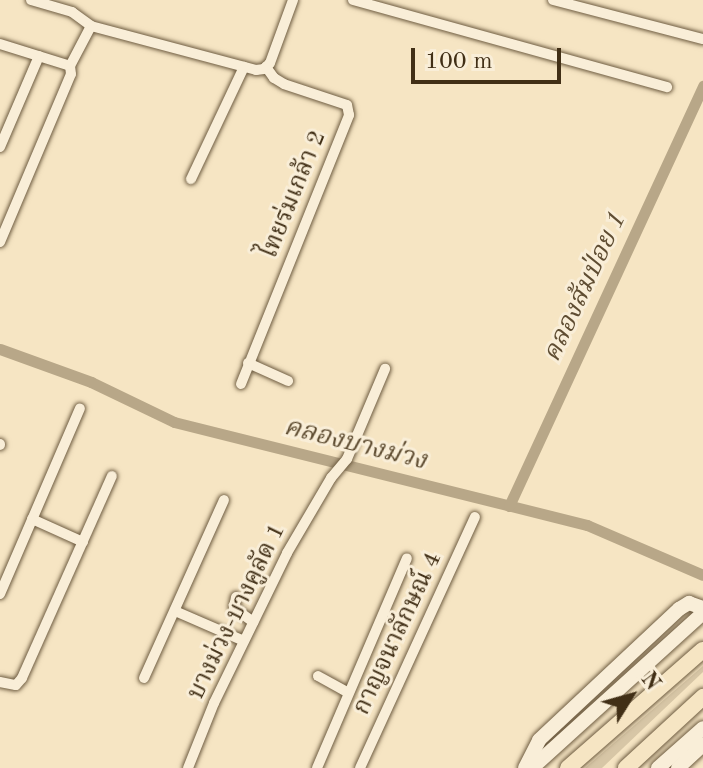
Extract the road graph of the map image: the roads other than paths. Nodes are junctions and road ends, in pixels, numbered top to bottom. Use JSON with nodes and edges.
{"nodes":[{"id":1,"x":31,"y":0,"type":"edge"},
{"id":2,"x":293,"y":0,"type":"edge"},
{"id":3,"x":353,"y":0,"type":"edge"},
{"id":4,"x":555,"y":0,"type":"edge"},
{"id":5,"x":91,"y":26,"type":"junction"},
{"id":6,"x":703,"y":39,"type":"edge"},
{"id":7,"x":0,"y":44,"type":"edge"},
{"id":8,"x":39,"y":56,"type":"junction"},
{"id":9,"x":70,"y":66,"type":"junction"},
{"id":10,"x":244,"y":67,"type":"junction"},
{"id":11,"x":266,"y":67,"type":"junction"},
{"id":12,"x":667,"y":87,"type":"dead end"},
{"id":13,"x":0,"y":147,"type":"edge"},
{"id":14,"x":191,"y":179,"type":"dead end"},
{"id":15,"x":0,"y":242,"type":"edge"},
{"id":16,"x":248,"y":363,"type":"junction"},
{"id":17,"x":385,"y":369,"type":"dead end"},
{"id":18,"x":288,"y":381,"type":"dead end"},
{"id":19,"x":241,"y":384,"type":"dead end"},
{"id":20,"x":80,"y":408,"type":"dead end"},
{"id":21,"x":112,"y":476,"type":"dead end"},
{"id":22,"x":224,"y":500,"type":"dead end"},
{"id":23,"x":475,"y":517,"type":"dead end"},
{"id":24,"x":32,"y":519,"type":"junction"},
{"id":25,"x":83,"y":542,"type":"junction"},
{"id":26,"x":407,"y":558,"type":"dead end"},
{"id":27,"x":0,"y":594,"type":"edge"},
{"id":28,"x":236,"y":597,"type":"dead end"},
{"id":29,"x":703,"y":610,"type":"edge"},
{"id":30,"x":175,"y":611,"type":"junction"},
{"id":31,"x":253,"y":622,"type":"junction"},
{"id":32,"x":244,"y":641,"type":"junction"},
{"id":33,"x":703,"y":650,"type":"edge"},
{"id":34,"x":318,"y":676,"type":"dead end"},
{"id":35,"x":144,"y":678,"type":"dead end"},
{"id":36,"x":0,"y":682,"type":"edge"},
{"id":37,"x":349,"y":693,"type":"junction"},
{"id":38,"x":703,"y":697,"type":"edge"},
{"id":39,"x":703,"y":728,"type":"edge"},
{"id":40,"x":703,"y":745,"type":"edge"},
{"id":41,"x":188,"y":768,"type":"edge"},
{"id":42,"x":317,"y":768,"type":"edge"},
{"id":43,"x":360,"y":768,"type":"edge"},
{"id":44,"x":525,"y":768,"type":"edge"},
{"id":45,"x":532,"y":768,"type":"edge"},
{"id":46,"x":568,"y":768,"type":"edge"},
{"id":47,"x":626,"y":768,"type":"edge"},
{"id":48,"x":658,"y":768,"type":"edge"},
{"id":49,"x":678,"y":768,"type":"edge"}],
"edges":[{"from":1,"to":5,"type":"street"},
{"from":2,"to":11,"type":"street"},
{"from":3,"to":12,"type":"street"},
{"from":4,"to":6,"type":"street"},
{"from":5,"to":9,"type":"street"},
{"from":5,"to":10,"type":"street"},
{"from":7,"to":8,"type":"street"},
{"from":8,"to":9,"type":"street"},
{"from":8,"to":13,"type":"street"},
{"from":9,"to":15,"type":"street"},
{"from":10,"to":11,"type":"street"},
{"from":10,"to":14,"type":"street"},
{"from":11,"to":16,"type":"street","name":"ไทยร่มเกล้า 2"},
{"from":16,"to":18,"type":"street"},
{"from":16,"to":19,"type":"street","name":"ไทยร่มเกล้า 2"},
{"from":17,"to":31,"type":"street","name":"บางม่วง-บางคูลัด 1"},
{"from":20,"to":24,"type":"street"},
{"from":21,"to":25,"type":"street"},
{"from":22,"to":30,"type":"street"},
{"from":23,"to":43,"type":"street","name":"กาญจนาลักษณ์ 4"},
{"from":24,"to":25,"type":"street"},
{"from":24,"to":27,"type":"street"},
{"from":25,"to":36,"type":"street"},
{"from":26,"to":37,"type":"street"},
{"from":28,"to":31,"type":"street"},
{"from":29,"to":44,"type":"main road"},
{"from":29,"to":45,"type":"main road"},
{"from":30,"to":32,"type":"street"},
{"from":30,"to":35,"type":"street"},
{"from":31,"to":32,"type":"street","name":"บางม่วง-บางคูลัด 1"},
{"from":32,"to":41,"type":"street","name":"บางม่วง-บางคูลัด 1"},
{"from":33,"to":46,"type":"highway"},
{"from":34,"to":37,"type":"street"},
{"from":37,"to":42,"type":"street"},
{"from":38,"to":47,"type":"highway"},
{"from":39,"to":48,"type":"main road"},
{"from":40,"to":49,"type":"main road"}]}
